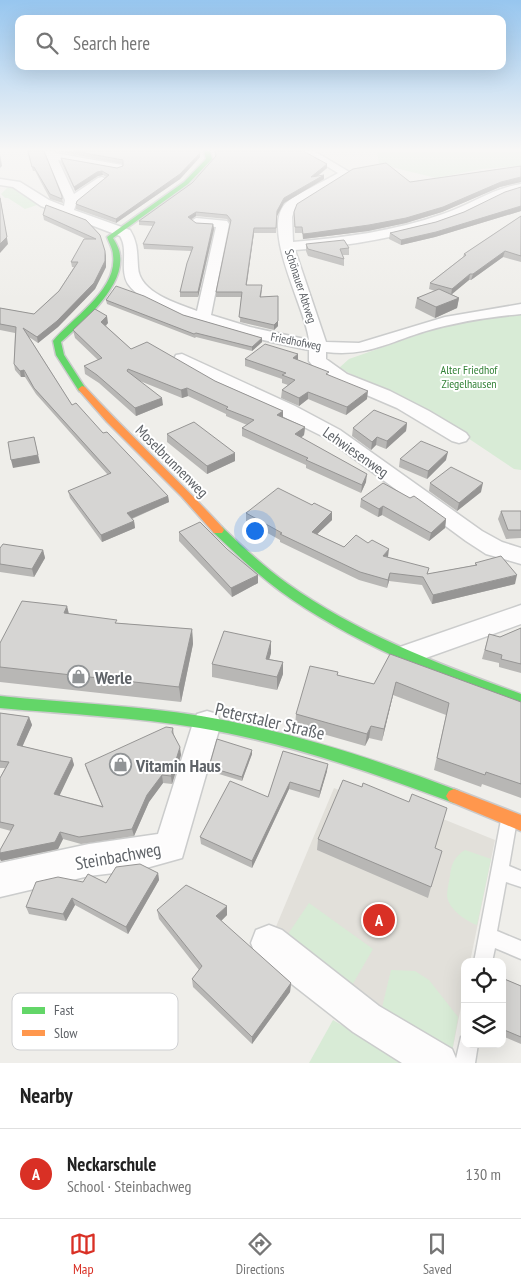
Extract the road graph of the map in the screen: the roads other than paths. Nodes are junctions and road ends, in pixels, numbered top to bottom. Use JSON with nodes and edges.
{"nodes":[{"id":1,"x":42,"y":201,"type":"edge"},
{"id":2,"x":68,"y":201,"type":"edge"},
{"id":3,"x":74,"y":201,"type":"edge"},
{"id":4,"x":162,"y":201,"type":"edge"},
{"id":5,"x":299,"y":201,"type":"edge"},
{"id":6,"x":485,"y":201,"type":"edge"},
{"id":7,"x":69,"y":204,"type":"junction"},
{"id":8,"x":196,"y":222,"type":"edge"},
{"id":9,"x":120,"y":231,"type":"junction"},
{"id":10,"x":288,"y":246,"type":"junction"},
{"id":11,"x":521,"y":309,"type":"edge"},
{"id":12,"x":202,"y":318,"type":"junction"},
{"id":13,"x":318,"y":346,"type":"junction"},
{"id":14,"x":182,"y":359,"type":"dead end"},
{"id":15,"x":459,"y":437,"type":"dead end"},
{"id":16,"x":521,"y":556,"type":"edge"},
{"id":17,"x":521,"y":614,"type":"edge"},
{"id":18,"x":406,"y":655,"type":"junction"},
{"id":19,"x":521,"y":700,"type":"edge"},
{"id":20,"x":0,"y":702,"type":"edge"},
{"id":21,"x":206,"y":724,"type":"junction"},
{"id":22,"x":515,"y":821,"type":"edge"},
{"id":23,"x":500,"y":871,"type":"junction"},
{"id":24,"x":521,"y":879,"type":"edge"},
{"id":25,"x":0,"y":880,"type":"edge"},
{"id":26,"x":488,"y":936,"type":"junction"},
{"id":27,"x":269,"y":943,"type":"dead end"},
{"id":28,"x":521,"y":950,"type":"edge"},
{"id":29,"x":484,"y":958,"type":"edge"},
{"id":30,"x":467,"y":1048,"type":"edge"},
{"id":31,"x":438,"y":1063,"type":"edge"},
{"id":32,"x":465,"y":1063,"type":"edge"}],
"edges":[{"from":1,"to":7,"type":"street"},
{"from":2,"to":7,"type":"street"},
{"from":3,"to":7,"type":"street"},
{"from":4,"to":9,"type":"street"},
{"from":5,"to":10,"type":"street","name":"Schönauer Abtweg"},
{"from":6,"to":10,"type":"street"},
{"from":7,"to":9,"type":"street"},
{"from":8,"to":12,"type":"street"},
{"from":9,"to":12,"type":"street","name":"Friedhofweg"},
{"from":9,"to":18,"type":"street","name":"Moselbrunnenweg"},
{"from":10,"to":13,"type":"street","name":"Schönauer Abtweg"},
{"from":11,"to":13,"type":"street","name":"Friedhofweg"},
{"from":12,"to":13,"type":"street","name":"Friedhofweg"},
{"from":13,"to":15,"type":"street","name":"Schönauer Abtweg"},
{"from":14,"to":16,"type":"street","name":"Lehwiesenweg"},
{"from":17,"to":18,"type":"street"},
{"from":18,"to":19,"type":"street","name":"Moselbrunnenweg"},
{"from":20,"to":21,"type":"street","name":"Peterstaler Straße"},
{"from":21,"to":22,"type":"street","name":"Peterstaler Straße"},
{"from":21,"to":25,"type":"street","name":"Steinbachweg"},
{"from":22,"to":23,"type":"lane"},
{"from":23,"to":24,"type":"lane"},
{"from":23,"to":26,"type":"lane"},
{"from":26,"to":28,"type":"lane"},
{"from":26,"to":29,"type":"lane"},
{"from":27,"to":31,"type":"street"},
{"from":30,"to":32,"type":"lane"}]}
